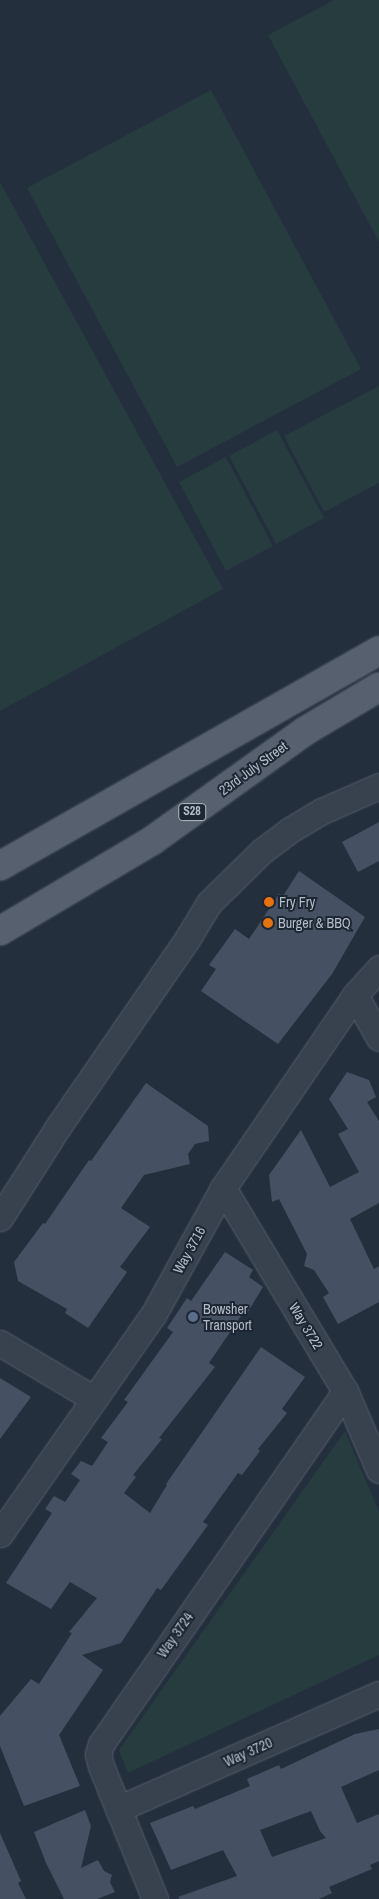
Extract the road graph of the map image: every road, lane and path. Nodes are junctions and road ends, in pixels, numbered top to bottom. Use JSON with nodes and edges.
{"nodes":[{"id":1,"x":379,"y":651,"type":"edge"},
{"id":2,"x":379,"y":687,"type":"edge"},
{"id":3,"x":379,"y":786,"type":"edge"},
{"id":4,"x":41,"y":844,"type":"junction"},
{"id":5,"x":0,"y":862,"type":"edge"},
{"id":6,"x":0,"y":868,"type":"edge"},
{"id":7,"x":0,"y":931,"type":"edge"},
{"id":8,"x":379,"y":968,"type":"edge"},
{"id":9,"x":355,"y":995,"type":"junction"},
{"id":10,"x":379,"y":1038,"type":"edge"},
{"id":11,"x":223,"y":1188,"type":"junction"},
{"id":12,"x":0,"y":1218,"type":"edge"},
{"id":13,"x":0,"y":1343,"type":"edge"},
{"id":14,"x":345,"y":1391,"type":"junction"},
{"id":15,"x":94,"y":1400,"type":"junction"},
{"id":16,"x":379,"y":1470,"type":"edge"},
{"id":17,"x":0,"y":1534,"type":"edge"},
{"id":18,"x":379,"y":1694,"type":"edge"},
{"id":19,"x":118,"y":1809,"type":"junction"},
{"id":20,"x":155,"y":1899,"type":"edge"}],
"edges":[{"from":1,"to":4,"type":"main road"},
{"from":2,"to":7,"type":"main road","name":"23rd July Street","number":"S28"},
{"from":3,"to":12,"type":"street"},
{"from":4,"to":5,"type":"main road"},
{"from":4,"to":6,"type":"main road"},
{"from":8,"to":9,"type":"street","name":"Way 3716"},
{"from":9,"to":10,"type":"street"},
{"from":9,"to":11,"type":"street","name":"Way 3716"},
{"from":11,"to":14,"type":"street","name":"Way 3722"},
{"from":11,"to":15,"type":"street","name":"Way 3716"},
{"from":13,"to":15,"type":"street"},
{"from":14,"to":16,"type":"street","name":"Way 3722"},
{"from":14,"to":19,"type":"street","name":"Way 3724"},
{"from":15,"to":17,"type":"street","name":"Way 3716"},
{"from":18,"to":19,"type":"street","name":"Way 3720"},
{"from":19,"to":20,"type":"street","name":"Way 3724"}]}
